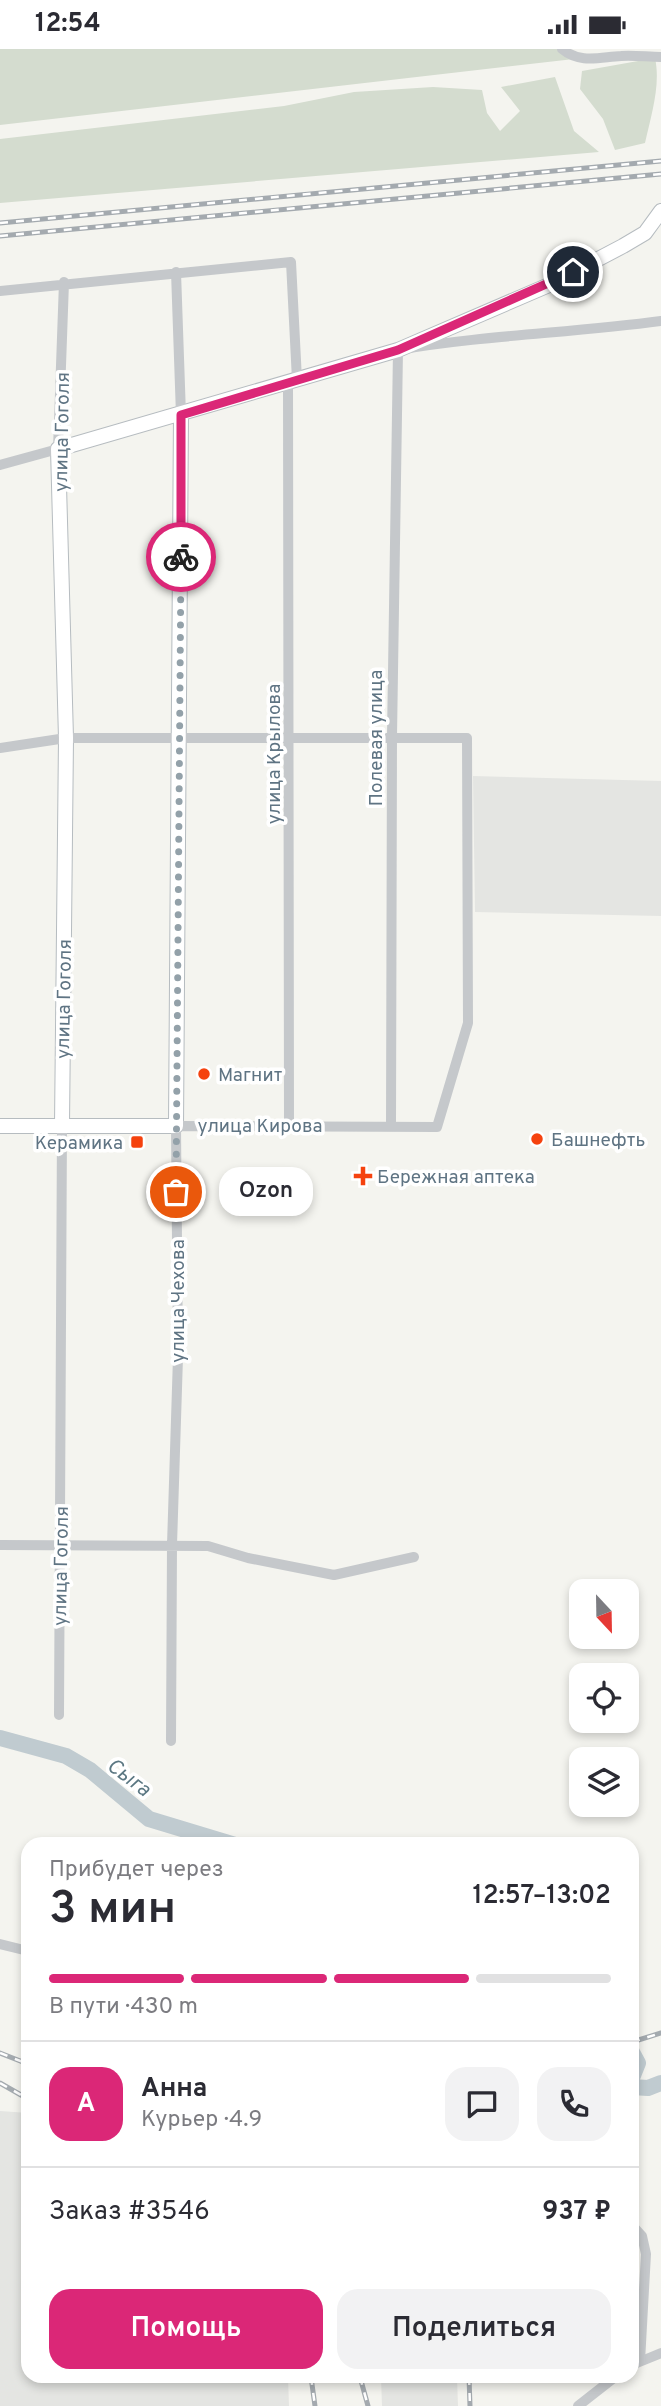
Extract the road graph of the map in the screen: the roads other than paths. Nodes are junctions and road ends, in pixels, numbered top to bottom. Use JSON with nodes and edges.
{"nodes":[{"id":1,"x":562,"y":49,"type":"edge"},
{"id":2,"x":661,"y":57,"type":"edge"},
{"id":3,"x":661,"y":211,"type":"edge"},
{"id":4,"x":177,"y":272,"type":"junction"},
{"id":5,"x":64,"y":282,"type":"junction"},
{"id":6,"x":0,"y":291,"type":"edge"},
{"id":7,"x":661,"y":321,"type":"edge"},
{"id":8,"x":398,"y":350,"type":"junction"},
{"id":9,"x":293,"y":381,"type":"junction"},
{"id":10,"x":181,"y":415,"type":"junction"},
{"id":11,"x":58,"y":449,"type":"junction"},
{"id":12,"x":0,"y":465,"type":"edge"},
{"id":13,"x":391,"y":736,"type":"junction"},
{"id":14,"x":181,"y":737,"type":"junction"},
{"id":15,"x":290,"y":737,"type":"junction"},
{"id":16,"x":66,"y":738,"type":"junction"},
{"id":17,"x":0,"y":748,"type":"edge"},
{"id":18,"x":62,"y":1125,"type":"junction"},
{"id":19,"x":289,"y":1125,"type":"junction"},
{"id":20,"x":0,"y":1126,"type":"edge"},
{"id":21,"x":176,"y":1126,"type":"junction"},
{"id":22,"x":391,"y":1126,"type":"junction"},
{"id":23,"x":0,"y":1545,"type":"edge"},
{"id":24,"x":61,"y":1545,"type":"junction"},
{"id":25,"x":172,"y":1545,"type":"junction"},
{"id":26,"x":414,"y":1557,"type":"dead end"},
{"id":27,"x":58,"y":1715,"type":"dead end"},
{"id":28,"x":171,"y":1741,"type":"dead end"},
{"id":29,"x":0,"y":1944,"type":"edge"},
{"id":30,"x":21,"y":1949,"type":"edge"},
{"id":31,"x":639,"y":2233,"type":"edge"},
{"id":32,"x":639,"y":2330,"type":"edge"},
{"id":33,"x":661,"y":2353,"type":"edge"},
{"id":34,"x":639,"y":2362,"type":"edge"},
{"id":35,"x":607,"y":2383,"type":"edge"},
{"id":36,"x":578,"y":2406,"type":"edge"}],
"edges":[{"from":1,"to":2,"type":"street"},
{"from":3,"to":8,"type":"main road"},
{"from":4,"to":5,"type":"street"},
{"from":4,"to":9,"type":"street","name":"улица Крылова"},
{"from":4,"to":10,"type":"street","name":"улица Чехова"},
{"from":5,"to":6,"type":"street"},
{"from":5,"to":11,"type":"street","name":"улица Гоголя"},
{"from":7,"to":8,"type":"street"},
{"from":8,"to":9,"type":"main road"},
{"from":8,"to":13,"type":"street","name":"Полевая улица"},
{"from":9,"to":10,"type":"main road"},
{"from":9,"to":15,"type":"street","name":"улица Крылова"},
{"from":10,"to":11,"type":"main road"},
{"from":10,"to":14,"type":"main road","name":"улица Чехова"},
{"from":11,"to":12,"type":"street"},
{"from":11,"to":16,"type":"main road","name":"улица Гоголя"},
{"from":13,"to":15,"type":"street"},
{"from":13,"to":22,"type":"street","name":"Полевая улица"},
{"from":13,"to":22,"type":"street","name":"улица Кирова"},
{"from":14,"to":15,"type":"street"},
{"from":14,"to":16,"type":"street"},
{"from":14,"to":21,"type":"main road","name":"улица Чехова"},
{"from":15,"to":19,"type":"street","name":"улица Крылова"},
{"from":16,"to":17,"type":"street"},
{"from":16,"to":18,"type":"main road","name":"улица Гоголя"},
{"from":18,"to":20,"type":"main road","name":"улица Кирова"},
{"from":18,"to":21,"type":"main road","name":"улица Кирова"},
{"from":18,"to":24,"type":"street","name":"улица Гоголя"},
{"from":19,"to":21,"type":"street","name":"улица Кирова"},
{"from":19,"to":22,"type":"street","name":"улица Кирова"},
{"from":21,"to":25,"type":"street","name":"улица Чехова"},
{"from":23,"to":24,"type":"street"},
{"from":24,"to":25,"type":"street"},
{"from":24,"to":27,"type":"street","name":"улица Гоголя"},
{"from":25,"to":26,"type":"street"},
{"from":25,"to":28,"type":"street","name":"улица Чехова"},
{"from":29,"to":30,"type":"street"},
{"from":31,"to":32,"type":"street"},
{"from":33,"to":34,"type":"street"},
{"from":35,"to":36,"type":"street"}]}
